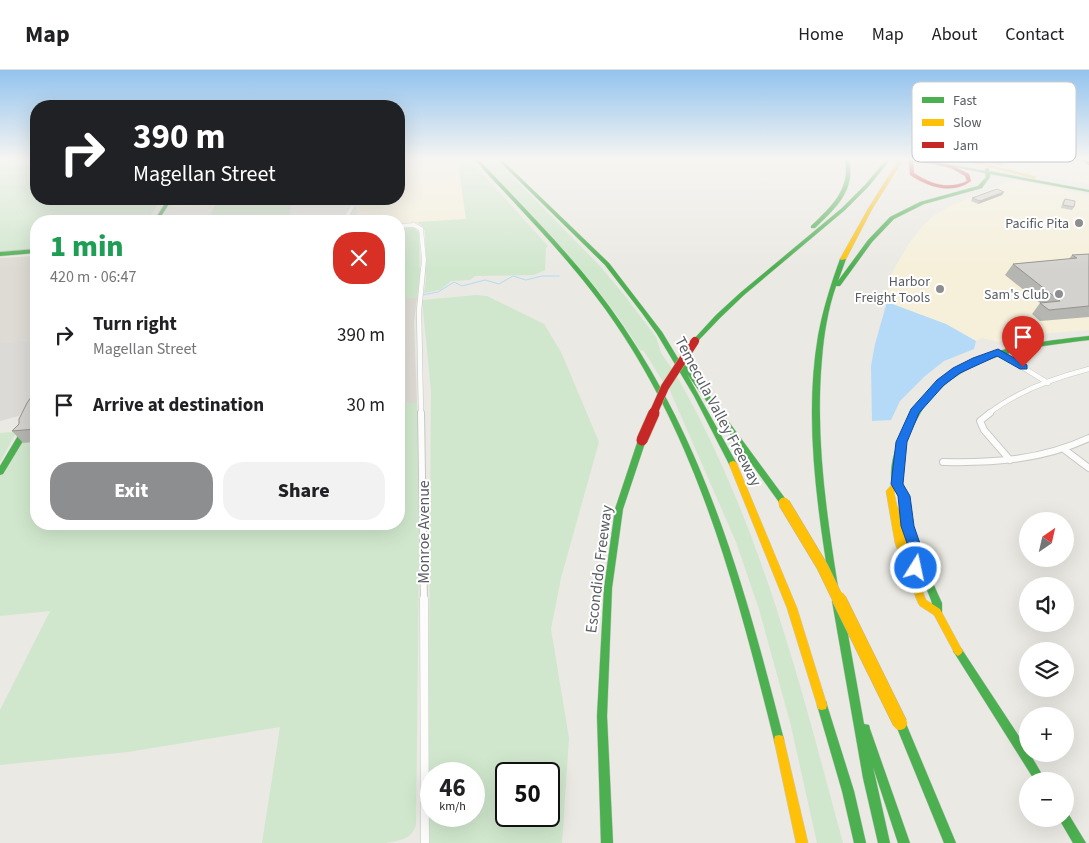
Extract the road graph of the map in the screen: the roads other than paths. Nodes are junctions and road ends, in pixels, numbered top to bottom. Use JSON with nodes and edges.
{"nodes":[{"id":1,"x":510,"y":196,"type":"edge"},
{"id":2,"x":537,"y":196,"type":"edge"},
{"id":3,"x":840,"y":196,"type":"edge"},
{"id":4,"x":857,"y":196,"type":"edge"},
{"id":5,"x":879,"y":196,"type":"edge"},
{"id":6,"x":950,"y":196,"type":"edge"},
{"id":7,"x":352,"y":207,"type":"dead end"},
{"id":8,"x":347,"y":215,"type":"edge"},
{"id":9,"x":405,"y":226,"type":"edge"},
{"id":10,"x":30,"y":252,"type":"edge"},
{"id":11,"x":0,"y":254,"type":"edge"},
{"id":12,"x":768,"y":269,"type":"junction"},
{"id":13,"x":829,"y":298,"type":"junction"},
{"id":14,"x":660,"y":333,"type":"junction"},
{"id":15,"x":1089,"y":338,"type":"edge"},
{"id":16,"x":998,"y":352,"type":"junction"},
{"id":17,"x":1089,"y":369,"type":"edge"},
{"id":18,"x":1048,"y":383,"type":"junction"},
{"id":19,"x":30,"y":422,"type":"edge"},
{"id":20,"x":1089,"y":438,"type":"edge"},
{"id":21,"x":1065,"y":450,"type":"junction"},
{"id":22,"x":1010,"y":460,"type":"junction"},
{"id":23,"x":943,"y":462,"type":"dead end"},
{"id":24,"x":1089,"y":468,"type":"edge"},
{"id":25,"x":0,"y":472,"type":"edge"},
{"id":26,"x":897,"y":484,"type":"junction"},
{"id":27,"x":892,"y":505,"type":"junction"},
{"id":28,"x":924,"y":573,"type":"junction"},
{"id":29,"x":936,"y":612,"type":"junction"},
{"id":30,"x":853,"y":695,"type":"junction"},
{"id":31,"x":1035,"y":772,"type":"edge"},
{"id":32,"x":1070,"y":827,"type":"edge"},
{"id":33,"x":424,"y":843,"type":"edge"},
{"id":34,"x":607,"y":843,"type":"edge"},
{"id":35,"x":802,"y":843,"type":"edge"},
{"id":36,"x":860,"y":843,"type":"edge"},
{"id":37,"x":884,"y":843,"type":"edge"},
{"id":38,"x":904,"y":843,"type":"edge"},
{"id":39,"x":950,"y":843,"type":"edge"},
{"id":40,"x":1080,"y":843,"type":"edge"}],
"edges":[{"from":1,"to":35,"type":"main road"},
{"from":2,"to":14,"type":"main road","name":"Temecula Valley Freeway"},
{"from":3,"to":12,"type":"main road"},
{"from":4,"to":12,"type":"main road","name":"Escondido Freeway"},
{"from":5,"to":13,"type":"main road"},
{"from":6,"to":13,"type":"main road"},
{"from":7,"to":8,"type":"street"},
{"from":9,"to":33,"type":"street","name":"Monroe Avenue"},
{"from":10,"to":11,"type":"main road"},
{"from":12,"to":34,"type":"main road","name":"Escondido Freeway","bridge":true},
{"from":13,"to":30,"type":"main road"},
{"from":14,"to":36,"type":"main road","name":"Temecula Valley Freeway"},
{"from":14,"to":39,"type":"main road","bridge":true},
{"from":15,"to":16,"type":"main road"},
{"from":16,"to":18,"type":"street"},
{"from":16,"to":26,"type":"main road"},
{"from":17,"to":18,"type":"street"},
{"from":18,"to":22,"type":"street"},
{"from":19,"to":25,"type":"main road"},
{"from":20,"to":21,"type":"street"},
{"from":21,"to":22,"type":"street"},
{"from":21,"to":24,"type":"street"},
{"from":22,"to":23,"type":"street"},
{"from":26,"to":27,"type":"main road"},
{"from":26,"to":28,"type":"main road"},
{"from":27,"to":28,"type":"main road"},
{"from":27,"to":29,"type":"main road"},
{"from":28,"to":29,"type":"main road"},
{"from":29,"to":31,"type":"main road"},
{"from":30,"to":37,"type":"main road"},
{"from":30,"to":38,"type":"main road"},
{"from":32,"to":40,"type":"main road"}]}
